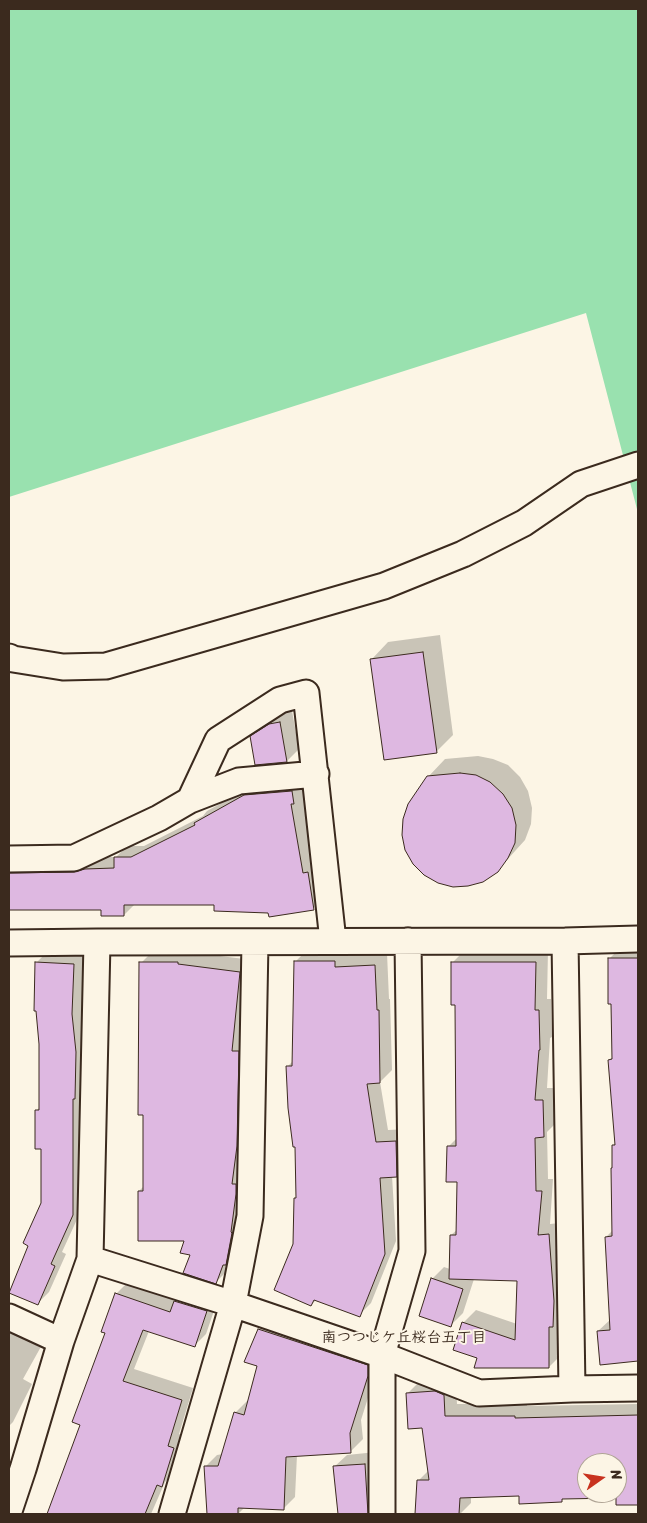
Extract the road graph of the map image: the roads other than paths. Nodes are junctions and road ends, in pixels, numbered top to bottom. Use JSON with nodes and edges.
{"nodes":[{"id":1,"x":638,"y":465,"type":"edge"},
{"id":2,"x":9,"y":657,"type":"edge"},
{"id":3,"x":316,"y":774,"type":"junction"},
{"id":4,"x":190,"y":800,"type":"junction"},
{"id":5,"x":9,"y":859,"type":"edge"},
{"id":6,"x":638,"y":939,"type":"edge"},
{"id":7,"x":333,"y":941,"type":"junction"},
{"id":8,"x":408,"y":941,"type":"junction"},
{"id":9,"x":565,"y":941,"type":"junction"},
{"id":10,"x":97,"y":942,"type":"junction"},
{"id":11,"x":255,"y":942,"type":"junction"},
{"id":12,"x":9,"y":943,"type":"edge"},
{"id":13,"x":90,"y":1259,"type":"junction"},
{"id":14,"x":234,"y":1304,"type":"junction"},
{"id":15,"x":9,"y":1317,"type":"edge"},
{"id":16,"x":61,"y":1341,"type":"junction"},
{"id":17,"x":382,"y":1355,"type":"junction"},
{"id":18,"x":638,"y":1388,"type":"edge"},
{"id":19,"x":572,"y":1389,"type":"junction"},
{"id":20,"x":16,"y":1466,"type":"edge"},
{"id":21,"x":9,"y":1511,"type":"edge"},
{"id":22,"x":172,"y":1514,"type":"edge"},
{"id":23,"x":382,"y":1514,"type":"edge"}],
"edges":[{"from":1,"to":2,"type":"street"},
{"from":3,"to":4,"type":"street"},
{"from":3,"to":4,"type":"street"},
{"from":3,"to":7,"type":"street"},
{"from":4,"to":5,"type":"street"},
{"from":6,"to":9,"type":"street"},
{"from":7,"to":8,"type":"street"},
{"from":7,"to":11,"type":"street"},
{"from":8,"to":9,"type":"street"},
{"from":8,"to":17,"type":"street"},
{"from":9,"to":19,"type":"street"},
{"from":10,"to":11,"type":"street"},
{"from":10,"to":12,"type":"street"},
{"from":10,"to":13,"type":"street"},
{"from":11,"to":14,"type":"street"},
{"from":13,"to":14,"type":"street"},
{"from":13,"to":16,"type":"street"},
{"from":14,"to":17,"type":"street"},
{"from":14,"to":22,"type":"street"},
{"from":15,"to":16,"type":"street"},
{"from":16,"to":20,"type":"street"},
{"from":17,"to":19,"type":"street"},
{"from":17,"to":23,"type":"street"},
{"from":18,"to":19,"type":"street"},
{"from":20,"to":21,"type":"street"}]}
